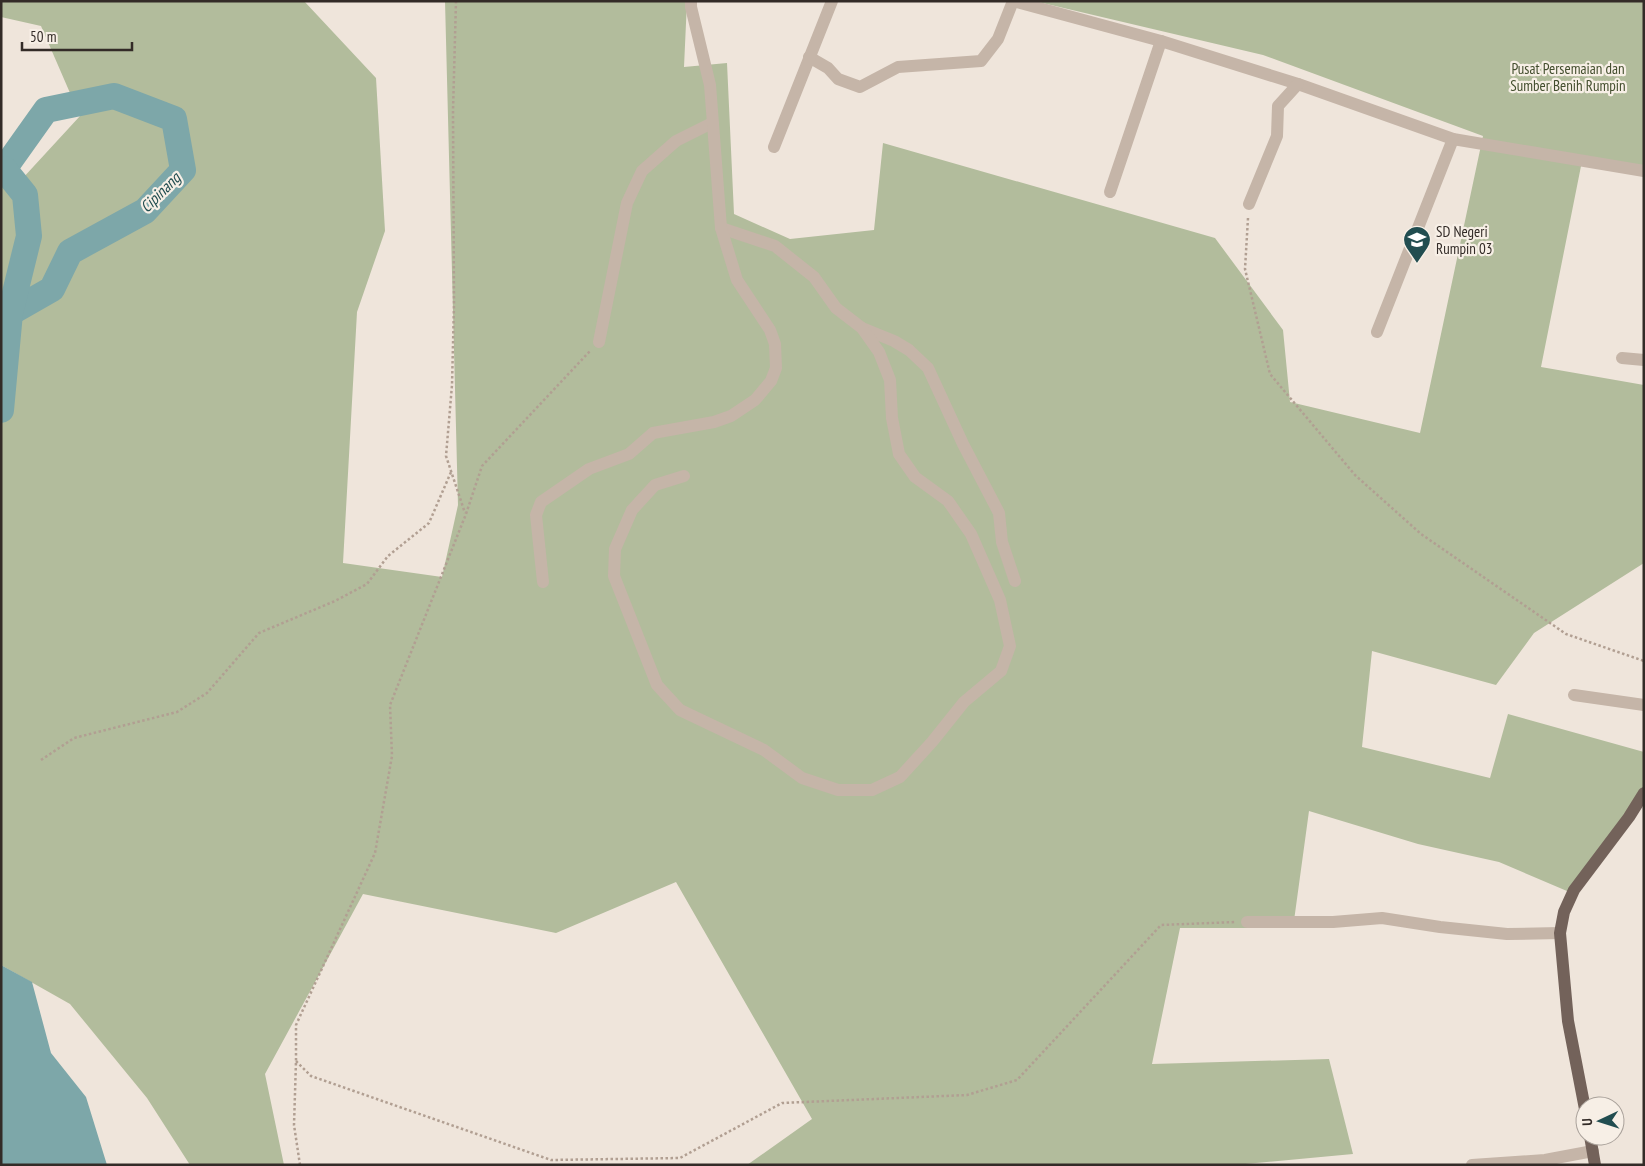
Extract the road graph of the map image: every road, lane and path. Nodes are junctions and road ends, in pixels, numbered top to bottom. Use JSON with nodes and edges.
{"nodes":[{"id":1,"x":456,"y":1,"type":"edge"},
{"id":2,"x":691,"y":1,"type":"edge"},
{"id":3,"x":832,"y":1,"type":"edge"},
{"id":4,"x":1013,"y":1,"type":"edge"},
{"id":5,"x":1161,"y":41,"type":"junction"},
{"id":6,"x":809,"y":57,"type":"junction"},
{"id":7,"x":1298,"y":84,"type":"junction"},
{"id":8,"x":712,"y":123,"type":"junction"},
{"id":9,"x":1453,"y":139,"type":"junction"},
{"id":10,"x":774,"y":147,"type":"dead end"},
{"id":11,"x":1644,"y":171,"type":"edge"},
{"id":12,"x":1110,"y":192,"type":"dead end"},
{"id":13,"x":1249,"y":204,"type":"joint"},
{"id":14,"x":722,"y":228,"type":"junction"},
{"id":15,"x":862,"y":328,"type":"junction"},
{"id":16,"x":1377,"y":332,"type":"dead end"},
{"id":17,"x":599,"y":342,"type":"joint"},
{"id":18,"x":1622,"y":358,"type":"dead end"},
{"id":19,"x":1644,"y":360,"type":"edge"},
{"id":20,"x":451,"y":472,"type":"junction"},
{"id":21,"x":684,"y":476,"type":"dead end"},
{"id":22,"x":466,"y":514,"type":"junction"},
{"id":23,"x":1015,"y":581,"type":"dead end"},
{"id":24,"x":543,"y":582,"type":"dead end"},
{"id":25,"x":1644,"y":661,"type":"edge"},
{"id":26,"x":1574,"y":695,"type":"dead end"},
{"id":27,"x":1644,"y":705,"type":"edge"},
{"id":28,"x":41,"y":760,"type":"dead end"},
{"id":29,"x":1644,"y":793,"type":"edge"},
{"id":30,"x":1247,"y":922,"type":"joint"},
{"id":31,"x":1560,"y":933,"type":"junction"},
{"id":32,"x":296,"y":1061,"type":"junction"},
{"id":33,"x":1582,"y":1096,"type":"edge"},
{"id":34,"x":1592,"y":1146,"type":"edge"},
{"id":35,"x":1593,"y":1151,"type":"junction"},
{"id":36,"x":300,"y":1165,"type":"edge"},
{"id":37,"x":1472,"y":1165,"type":"edge"},
{"id":38,"x":1595,"y":1165,"type":"edge"}],
"edges":[{"from":1,"to":20,"type":"path"},
{"from":2,"to":8,"type":"street"},
{"from":3,"to":6,"type":"street"},
{"from":4,"to":5,"type":"street"},
{"from":4,"to":6,"type":"street"},
{"from":5,"to":7,"type":"street"},
{"from":5,"to":12,"type":"street"},
{"from":6,"to":10,"type":"street"},
{"from":7,"to":9,"type":"street"},
{"from":7,"to":13,"type":"street"},
{"from":8,"to":14,"type":"street"},
{"from":8,"to":17,"type":"street"},
{"from":9,"to":11,"type":"street"},
{"from":9,"to":16,"type":"street"},
{"from":13,"to":25,"type":"path"},
{"from":14,"to":15,"type":"street"},
{"from":14,"to":24,"type":"street"},
{"from":15,"to":21,"type":"street"},
{"from":15,"to":23,"type":"street"},
{"from":17,"to":22,"type":"path"},
{"from":18,"to":19,"type":"street"},
{"from":20,"to":22,"type":"path"},
{"from":20,"to":28,"type":"path"},
{"from":22,"to":32,"type":"path"},
{"from":26,"to":27,"type":"street"},
{"from":29,"to":31,"type":"main road"},
{"from":30,"to":31,"type":"street"},
{"from":30,"to":32,"type":"path"},
{"from":31,"to":33,"type":"main road"},
{"from":32,"to":36,"type":"path"},
{"from":34,"to":35,"type":"main road"},
{"from":35,"to":37,"type":"street"},
{"from":35,"to":38,"type":"main road"}]}
